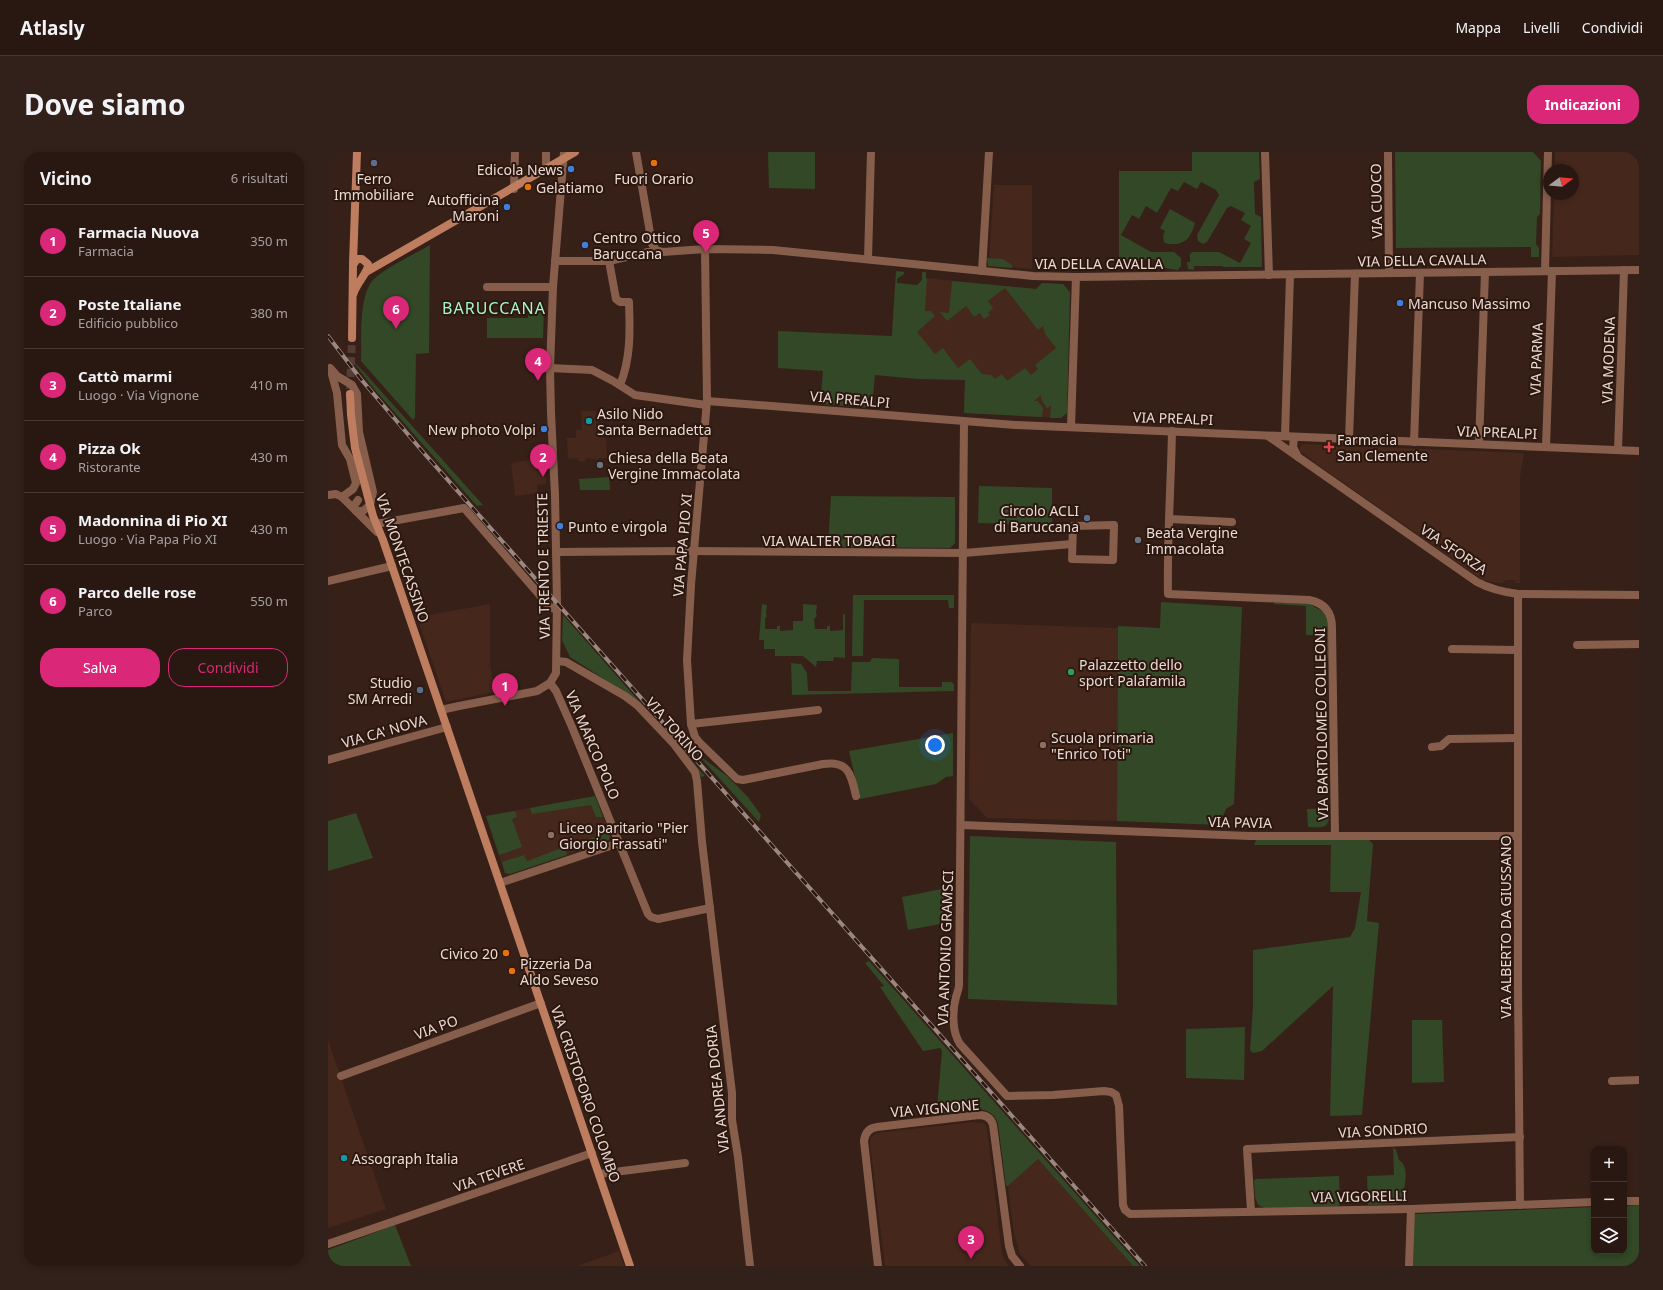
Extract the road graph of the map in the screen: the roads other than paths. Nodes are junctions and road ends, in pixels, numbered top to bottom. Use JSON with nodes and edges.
{"nodes":[{"id":1,"x":357,"y":152,"type":"edge"},
{"id":2,"x":515,"y":152,"type":"edge"},
{"id":3,"x":546,"y":152,"type":"edge"},
{"id":4,"x":575,"y":152,"type":"edge"},
{"id":5,"x":636,"y":152,"type":"edge"},
{"id":6,"x":871,"y":152,"type":"edge"},
{"id":7,"x":989,"y":152,"type":"edge"},
{"id":8,"x":1265,"y":152,"type":"edge"},
{"id":9,"x":1388,"y":152,"type":"edge"},
{"id":10,"x":1548,"y":152,"type":"edge"},
{"id":11,"x":564,"y":155,"type":"edge"},
{"id":12,"x":546,"y":170,"type":"junction"},
{"id":13,"x":514,"y":189,"type":"junction"},
{"id":14,"x":354,"y":240,"type":"junction"},
{"id":15,"x":653,"y":249,"type":"junction"},
{"id":16,"x":706,"y":249,"type":"junction"},
{"id":17,"x":868,"y":259,"type":"junction"},
{"id":18,"x":365,"y":260,"type":"junction"},
{"id":19,"x":388,"y":260,"type":"junction"},
{"id":20,"x":555,"y":261,"type":"junction"},
{"id":21,"x":609,"y":261,"type":"junction"},
{"id":22,"x":353,"y":266,"type":"junction"},
{"id":23,"x":1624,"y":270,"type":"junction"},
{"id":24,"x":1639,"y":270,"type":"edge"},
{"id":25,"x":982,"y":271,"type":"junction"},
{"id":26,"x":1549,"y":271,"type":"junction"},
{"id":27,"x":366,"y":272,"type":"junction"},
{"id":28,"x":1485,"y":272,"type":"junction"},
{"id":29,"x":1389,"y":273,"type":"junction"},
{"id":30,"x":1420,"y":273,"type":"junction"},
{"id":31,"x":1355,"y":274,"type":"junction"},
{"id":32,"x":1269,"y":275,"type":"junction"},
{"id":33,"x":1290,"y":275,"type":"junction"},
{"id":34,"x":1076,"y":277,"type":"junction"},
{"id":35,"x":487,"y":287,"type":"dead end"},
{"id":36,"x":553,"y":287,"type":"junction"},
{"id":37,"x":353,"y":295,"type":"junction"},
{"id":38,"x":352,"y":338,"type":"tunnel mouth"},
{"id":39,"x":329,"y":366,"type":"edge"},
{"id":40,"x":550,"y":368,"type":"junction"},
{"id":41,"x":349,"y":383,"type":"junction"},
{"id":42,"x":620,"y":386,"type":"junction"},
{"id":43,"x":337,"y":393,"type":"junction"},
{"id":44,"x":350,"y":394,"type":"tunnel mouth"},
{"id":45,"x":706,"y":403,"type":"junction"},
{"id":46,"x":964,"y":421,"type":"junction"},
{"id":47,"x":1071,"y":428,"type":"junction"},
{"id":48,"x":1172,"y":431,"type":"junction"},
{"id":49,"x":1268,"y":436,"type":"junction"},
{"id":50,"x":1284,"y":436,"type":"junction"},
{"id":51,"x":1294,"y":437,"type":"junction"},
{"id":52,"x":1349,"y":439,"type":"junction"},
{"id":53,"x":1414,"y":442,"type":"junction"},
{"id":54,"x":1479,"y":444,"type":"junction"},
{"id":55,"x":1546,"y":447,"type":"junction"},
{"id":56,"x":1618,"y":450,"type":"junction"},
{"id":57,"x":1639,"y":451,"type":"edge"},
{"id":58,"x":1300,"y":458,"type":"junction"},
{"id":59,"x":365,"y":490,"type":"junction"},
{"id":60,"x":328,"y":495,"type":"edge"},
{"id":61,"x":344,"y":499,"type":"junction"},
{"id":62,"x":358,"y":500,"type":"junction"},
{"id":63,"x":370,"y":506,"type":"junction"},
{"id":64,"x":356,"y":511,"type":"junction"},
{"id":65,"x":1170,"y":519,"type":"junction"},
{"id":66,"x":1232,"y":522,"type":"dead end"},
{"id":67,"x":376,"y":524,"type":"junction"},
{"id":68,"x":383,"y":540,"type":"junction"},
{"id":69,"x":1072,"y":544,"type":"junction"},
{"id":70,"x":695,"y":551,"type":"junction"},
{"id":71,"x":556,"y":552,"type":"junction"},
{"id":72,"x":964,"y":553,"type":"junction"},
{"id":73,"x":392,"y":566,"type":"junction"},
{"id":74,"x":328,"y":581,"type":"edge"},
{"id":75,"x":1518,"y":594,"type":"junction"},
{"id":76,"x":1639,"y":595,"type":"edge"},
{"id":77,"x":557,"y":610,"type":"junction"},
{"id":78,"x":1577,"y":644,"type":"dead end"},
{"id":79,"x":1639,"y":644,"type":"edge"},
{"id":80,"x":1452,"y":648,"type":"dead end"},
{"id":81,"x":1518,"y":650,"type":"junction"},
{"id":82,"x":557,"y":661,"type":"junction"},
{"id":83,"x":550,"y":683,"type":"junction"},
{"id":84,"x":441,"y":710,"type":"junction"},
{"id":85,"x":818,"y":710,"type":"dead end"},
{"id":86,"x":692,"y":724,"type":"junction"},
{"id":87,"x":447,"y":727,"type":"junction"},
{"id":88,"x":1518,"y":738,"type":"junction"},
{"id":89,"x":1432,"y":747,"type":"dead end"},
{"id":90,"x":328,"y":760,"type":"edge"},
{"id":91,"x":856,"y":796,"type":"dead end"},
{"id":92,"x":962,"y":825,"type":"junction"},
{"id":93,"x":1335,"y":836,"type":"junction"},
{"id":94,"x":1518,"y":836,"type":"junction"},
{"id":95,"x":619,"y":843,"type":"junction"},
{"id":96,"x":500,"y":883,"type":"junction"},
{"id":97,"x":710,"y":908,"type":"junction"},
{"id":98,"x":541,"y":1003,"type":"junction"},
{"id":99,"x":341,"y":1076,"type":"dead end"},
{"id":100,"x":1639,"y":1080,"type":"edge"},
{"id":101,"x":1612,"y":1081,"type":"dead end"},
{"id":102,"x":1520,"y":1137,"type":"junction"},
{"id":103,"x":592,"y":1153,"type":"junction"},
{"id":104,"x":685,"y":1163,"type":"dead end"},
{"id":105,"x":599,"y":1174,"type":"junction"},
{"id":106,"x":1627,"y":1201,"type":"edge"},
{"id":107,"x":1639,"y":1201,"type":"edge"},
{"id":108,"x":1591,"y":1202,"type":"edge"},
{"id":109,"x":1520,"y":1205,"type":"junction"},
{"id":110,"x":1411,"y":1209,"type":"junction"},
{"id":111,"x":1251,"y":1211,"type":"junction"},
{"id":112,"x":1126,"y":1212,"type":"joint"},
{"id":113,"x":328,"y":1244,"type":"edge"},
{"id":114,"x":630,"y":1266,"type":"edge"},
{"id":115,"x":750,"y":1266,"type":"edge"},
{"id":116,"x":878,"y":1266,"type":"edge"},
{"id":117,"x":1020,"y":1266,"type":"edge"},
{"id":118,"x":1409,"y":1266,"type":"edge"}],
"edges":[{"from":1,"to":14,"type":"street"},
{"from":2,"to":13,"type":"street"},
{"from":3,"to":12,"type":"street"},
{"from":4,"to":11,"type":"street"},
{"from":5,"to":15,"type":"street"},
{"from":6,"to":17,"type":"street"},
{"from":7,"to":25,"type":"street"},
{"from":8,"to":32,"type":"street"},
{"from":9,"to":29,"type":"street","name":"VIA CUOCO"},
{"from":10,"to":26,"type":"street"},
{"from":11,"to":12,"type":"street"},
{"from":11,"to":20,"type":"street","name":"VIA TRENTO E TRIESTE"},
{"from":12,"to":13,"type":"street"},
{"from":13,"to":19,"type":"street"},
{"from":14,"to":18,"type":"street"},
{"from":14,"to":22,"type":"street"},
{"from":15,"to":16,"type":"street","name":"VIA DELLA CAVALLA"},
{"from":15,"to":21,"type":"street","name":"VIA DELLA CAVALLA"},
{"from":16,"to":17,"type":"street","name":"VIA DELLA CAVALLA"},
{"from":16,"to":45,"type":"street","name":"VIA PAPA PIO XI"},
{"from":17,"to":25,"type":"street","name":"VIA DELLA CAVALLA"},
{"from":18,"to":19,"type":"street"},
{"from":18,"to":22,"type":"street"},
{"from":18,"to":27,"type":"street"},
{"from":19,"to":27,"type":"street"},
{"from":20,"to":21,"type":"street","name":"VIA DELLA CAVALLA"},
{"from":20,"to":36,"type":"street","name":"VIA TRENTO E TRIESTE"},
{"from":21,"to":42,"type":"street"},
{"from":22,"to":27,"type":"street"},
{"from":22,"to":37,"type":"street"},
{"from":23,"to":24,"type":"street","name":"VIA DELLA CAVALLA"},
{"from":23,"to":26,"type":"street","name":"VIA DELLA CAVALLA"},
{"from":23,"to":56,"type":"street","name":"VIA MODENA"},
{"from":25,"to":34,"type":"street","name":"VIA DELLA CAVALLA"},
{"from":26,"to":28,"type":"street","name":"VIA DELLA CAVALLA"},
{"from":26,"to":55,"type":"street","name":"VIA PARMA"},
{"from":27,"to":37,"type":"street"},
{"from":28,"to":30,"type":"street","name":"VIA DELLA CAVALLA"},
{"from":28,"to":54,"type":"street"},
{"from":29,"to":30,"type":"street","name":"VIA DELLA CAVALLA"},
{"from":29,"to":31,"type":"street","name":"VIA DELLA CAVALLA"},
{"from":30,"to":53,"type":"street"},
{"from":31,"to":33,"type":"street","name":"VIA DELLA CAVALLA"},
{"from":31,"to":52,"type":"street"},
{"from":32,"to":33,"type":"street","name":"VIA DELLA CAVALLA"},
{"from":32,"to":34,"type":"street","name":"VIA DELLA CAVALLA"},
{"from":33,"to":50,"type":"street"},
{"from":34,"to":47,"type":"street"},
{"from":35,"to":36,"type":"street"},
{"from":36,"to":40,"type":"street","name":"VIA TRENTO E TRIESTE"},
{"from":37,"to":38,"type":"street"},
{"from":39,"to":41,"type":"street"},
{"from":39,"to":43,"type":"street"},
{"from":40,"to":42,"type":"street","name":"VIA PREALPI"},
{"from":40,"to":71,"type":"street","name":"VIA TRENTO E TRIESTE"},
{"from":41,"to":43,"type":"street"},
{"from":41,"to":63,"type":"street"},
{"from":42,"to":45,"type":"street","name":"VIA PREALPI"},
{"from":43,"to":61,"type":"street"},
{"from":44,"to":59,"type":"street","name":"VIA MONTECASSINO"},
{"from":45,"to":46,"type":"street","name":"VIA PREALPI"},
{"from":45,"to":70,"type":"street","name":"VIA PAPA PIO XI"},
{"from":46,"to":47,"type":"street","name":"VIA PREALPI"},
{"from":46,"to":72,"type":"street","name":"VIA ANTONIO GRAMSCI"},
{"from":47,"to":48,"type":"street","name":"VIA PREALPI"},
{"from":48,"to":49,"type":"street","name":"VIA PREALPI"},
{"from":48,"to":65,"type":"street","name":"VIA BARTOLOMEO COLLEONI"},
{"from":49,"to":50,"type":"street","name":"VIA PREALPI"},
{"from":49,"to":58,"type":"street","name":"VIA SFORZA"},
{"from":50,"to":51,"type":"street","name":"VIA PREALPI"},
{"from":51,"to":52,"type":"street","name":"VIA PREALPI"},
{"from":51,"to":58,"type":"street"},
{"from":52,"to":53,"type":"street","name":"VIA PREALPI"},
{"from":53,"to":54,"type":"street","name":"VIA PREALPI"},
{"from":54,"to":55,"type":"street","name":"VIA PREALPI"},
{"from":55,"to":56,"type":"street","name":"VIA PREALPI"},
{"from":56,"to":57,"type":"street","name":"VIA PREALPI"},
{"from":58,"to":75,"type":"street","name":"VIA SFORZA"},
{"from":59,"to":62,"type":"street"},
{"from":59,"to":63,"type":"street","name":"VIA MONTECASSINO"},
{"from":60,"to":61,"type":"street"},
{"from":61,"to":62,"type":"street"},
{"from":61,"to":64,"type":"street"},
{"from":62,"to":64,"type":"street"},
{"from":63,"to":64,"type":"street"},
{"from":63,"to":67,"type":"street","name":"VIA MONTECASSINO"},
{"from":64,"to":68,"type":"street"},
{"from":65,"to":66,"type":"street"},
{"from":65,"to":93,"type":"street","name":"VIA BARTOLOMEO COLLEONI"},
{"from":67,"to":68,"type":"street","name":"VIA MONTECASSINO"},
{"from":67,"to":77,"type":"street"},
{"from":68,"to":73,"type":"street","name":"VIA MONTECASSINO"},
{"from":69,"to":69,"type":"street"},
{"from":69,"to":72,"type":"street","name":"VIA WALTER TOBAGI"},
{"from":70,"to":71,"type":"street","name":"VIA WALTER TOBAGI"},
{"from":70,"to":72,"type":"street","name":"VIA WALTER TOBAGI"},
{"from":70,"to":86,"type":"street","name":"VIA PAPA PIO XI"},
{"from":71,"to":77,"type":"street","name":"VIA TRENTO E TRIESTE"},
{"from":72,"to":92,"type":"street","name":"VIA ANTONIO GRAMSCI"},
{"from":73,"to":74,"type":"street"},
{"from":73,"to":84,"type":"street","name":"VIA MONTECASSINO"},
{"from":75,"to":76,"type":"street","name":"VIA SFORZA"},
{"from":75,"to":81,"type":"street","name":"VIA ALBERTO DA GIUSSANO"},
{"from":77,"to":82,"type":"street","name":"VIA TRENTO E TRIESTE"},
{"from":78,"to":79,"type":"street"},
{"from":80,"to":81,"type":"street"},
{"from":81,"to":88,"type":"street","name":"VIA ALBERTO DA GIUSSANO"},
{"from":82,"to":83,"type":"street","name":"VIA TRENTO E TRIESTE"},
{"from":82,"to":97,"type":"street","name":"VIA TORINO"},
{"from":83,"to":84,"type":"street"},
{"from":83,"to":95,"type":"street","name":"VIA MARCO POLO"},
{"from":84,"to":87,"type":"street","name":"VIA MONTECASSINO"},
{"from":85,"to":86,"type":"street"},
{"from":86,"to":91,"type":"street","name":"VIA PAPA PIO XI"},
{"from":87,"to":90,"type":"street","name":"VIA CA' NOVA"},
{"from":87,"to":96,"type":"street","name":"VIA CRISTOFORO COLOMBO"},
{"from":88,"to":89,"type":"street"},
{"from":88,"to":94,"type":"street","name":"VIA ALBERTO DA GIUSSANO"},
{"from":92,"to":93,"type":"street","name":"VIA PAVIA"},
{"from":92,"to":112,"type":"street","name":"VIA ANTONIO GRAMSCI"},
{"from":93,"to":94,"type":"street","name":"VIA PAVIA"},
{"from":94,"to":102,"type":"street","name":"VIA ALBERTO DA GIUSSANO"},
{"from":95,"to":96,"type":"street"},
{"from":95,"to":97,"type":"street","name":"VIA MARCO POLO"},
{"from":96,"to":98,"type":"street","name":"VIA CRISTOFORO COLOMBO"},
{"from":97,"to":115,"type":"street","name":"VIA ANDREA DORIA"},
{"from":98,"to":99,"type":"street","name":"VIA PO"},
{"from":98,"to":103,"type":"street","name":"VIA CRISTOFORO COLOMBO"},
{"from":100,"to":101,"type":"street"},
{"from":102,"to":109,"type":"street","name":"VIA ALBERTO DA GIUSSANO"},
{"from":102,"to":111,"type":"street","name":"VIA SONDRIO"},
{"from":103,"to":105,"type":"street","name":"VIA CRISTOFORO COLOMBO"},
{"from":103,"to":113,"type":"street","name":"VIA TEVERE"},
{"from":104,"to":105,"type":"street"},
{"from":105,"to":114,"type":"street","name":"VIA CRISTOFORO COLOMBO"},
{"from":106,"to":107,"type":"street"},
{"from":108,"to":109,"type":"street","name":"VIA VIGORELLI"},
{"from":109,"to":110,"type":"street","name":"VIA VIGORELLI"},
{"from":110,"to":111,"type":"street","name":"VIA VIGORELLI"},
{"from":110,"to":118,"type":"street"},
{"from":111,"to":112,"type":"street","name":"VIA VIGORELLI"},
{"from":116,"to":117,"type":"street","name":"VIA VIGNONE"}]}
